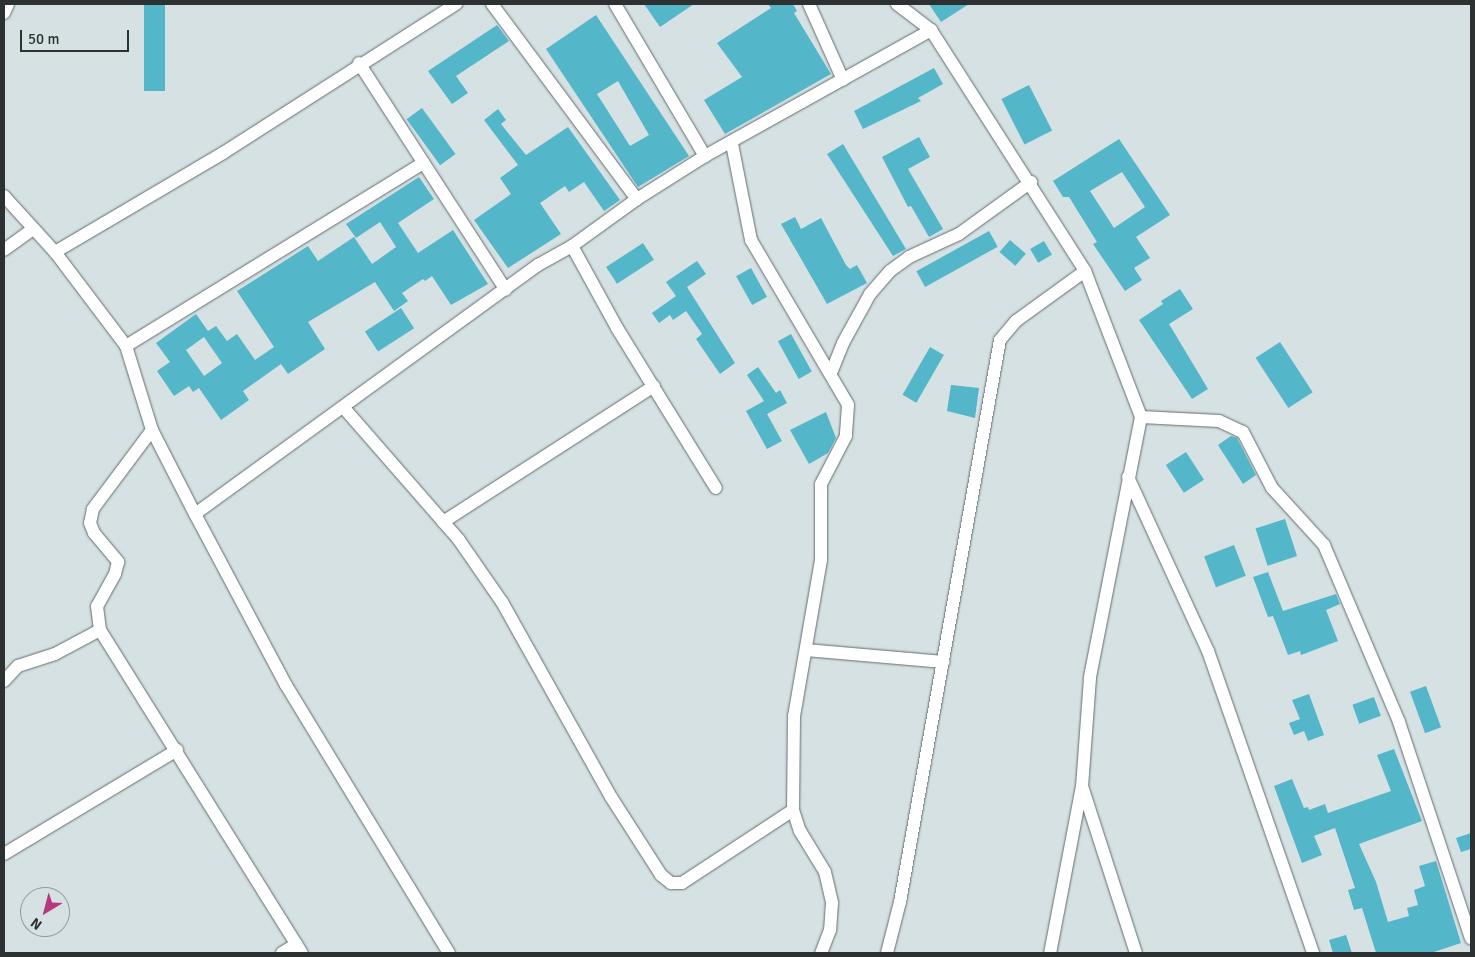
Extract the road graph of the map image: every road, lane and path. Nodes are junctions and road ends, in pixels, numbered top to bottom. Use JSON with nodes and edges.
{"nodes":[{"id":1,"x":8,"y":4,"type":"edge"},
{"id":2,"x":456,"y":4,"type":"edge"},
{"id":3,"x":492,"y":4,"type":"edge"},
{"id":4,"x":615,"y":4,"type":"edge"},
{"id":5,"x":809,"y":4,"type":"edge"},
{"id":6,"x":897,"y":4,"type":"edge"},
{"id":7,"x":4,"y":13,"type":"edge"},
{"id":8,"x":931,"y":30,"type":"junction"},
{"id":9,"x":359,"y":64,"type":"junction"},
{"id":10,"x":844,"y":80,"type":"junction"},
{"id":11,"x":732,"y":144,"type":"junction"},
{"id":12,"x":705,"y":156,"type":"junction"},
{"id":13,"x":423,"y":163,"type":"junction"},
{"id":14,"x":1031,"y":182,"type":"junction"},
{"id":15,"x":4,"y":196,"type":"edge"},
{"id":16,"x":637,"y":199,"type":"junction"},
{"id":17,"x":33,"y":230,"type":"junction"},
{"id":18,"x":572,"y":246,"type":"junction"},
{"id":19,"x":4,"y":250,"type":"edge"},
{"id":20,"x":55,"y":252,"type":"junction"},
{"id":21,"x":1085,"y":271,"type":"junction"},
{"id":22,"x":506,"y":290,"type":"junction"},
{"id":23,"x":126,"y":346,"type":"junction"},
{"id":24,"x":831,"y":374,"type":"junction"},
{"id":25,"x":654,"y":386,"type":"junction"},
{"id":26,"x":344,"y":408,"type":"junction"},
{"id":27,"x":1141,"y":417,"type":"junction"},
{"id":28,"x":152,"y":430,"type":"junction"},
{"id":29,"x":1128,"y":477,"type":"junction"},
{"id":30,"x":716,"y":488,"type":"dead end"},
{"id":31,"x":195,"y":514,"type":"junction"},
{"id":32,"x":443,"y":522,"type":"junction"},
{"id":33,"x":100,"y":630,"type":"junction"},
{"id":34,"x":806,"y":650,"type":"junction"},
{"id":35,"x":943,"y":662,"type":"junction"},
{"id":36,"x":4,"y":681,"type":"edge"},
{"id":37,"x":177,"y":750,"type":"junction"},
{"id":38,"x":1082,"y":786,"type":"junction"},
{"id":39,"x":793,"y":810,"type":"junction"},
{"id":40,"x":4,"y":854,"type":"edge"},
{"id":41,"x":1471,"y":938,"type":"edge"},
{"id":42,"x":299,"y":949,"type":"edge"},
{"id":43,"x":282,"y":953,"type":"edge"},
{"id":44,"x":449,"y":953,"type":"edge"},
{"id":45,"x":821,"y":953,"type":"edge"},
{"id":46,"x":886,"y":953,"type":"edge"},
{"id":47,"x":1050,"y":953,"type":"edge"},
{"id":48,"x":1136,"y":953,"type":"edge"},
{"id":49,"x":1313,"y":953,"type":"edge"}],
"edges":[{"from":1,"to":7,"type":"street"},
{"from":2,"to":9,"type":"street"},
{"from":3,"to":16,"type":"street"},
{"from":4,"to":12,"type":"street"},
{"from":5,"to":10,"type":"street"},
{"from":6,"to":8,"type":"street"},
{"from":8,"to":10,"type":"street"},
{"from":8,"to":14,"type":"street"},
{"from":9,"to":13,"type":"street"},
{"from":9,"to":20,"type":"street"},
{"from":10,"to":11,"type":"street"},
{"from":11,"to":12,"type":"street"},
{"from":11,"to":24,"type":"street"},
{"from":12,"to":16,"type":"street"},
{"from":13,"to":22,"type":"street"},
{"from":13,"to":23,"type":"street"},
{"from":14,"to":21,"type":"street"},
{"from":14,"to":24,"type":"street"},
{"from":15,"to":17,"type":"street"},
{"from":16,"to":18,"type":"street"},
{"from":17,"to":19,"type":"street"},
{"from":17,"to":20,"type":"street"},
{"from":18,"to":22,"type":"street"},
{"from":18,"to":25,"type":"street"},
{"from":20,"to":23,"type":"street"},
{"from":21,"to":27,"type":"street"},
{"from":21,"to":35,"type":"street"},
{"from":22,"to":26,"type":"street"},
{"from":23,"to":28,"type":"street"},
{"from":24,"to":34,"type":"street"},
{"from":25,"to":30,"type":"street"},
{"from":25,"to":32,"type":"street"},
{"from":26,"to":31,"type":"street"},
{"from":26,"to":32,"type":"street"},
{"from":27,"to":29,"type":"street"},
{"from":27,"to":41,"type":"street"},
{"from":28,"to":31,"type":"street"},
{"from":28,"to":33,"type":"street"},
{"from":29,"to":38,"type":"street"},
{"from":29,"to":49,"type":"street"},
{"from":31,"to":44,"type":"street"},
{"from":32,"to":39,"type":"street"},
{"from":33,"to":36,"type":"street"},
{"from":33,"to":37,"type":"street"},
{"from":34,"to":35,"type":"street"},
{"from":34,"to":39,"type":"street"},
{"from":35,"to":46,"type":"street"},
{"from":37,"to":40,"type":"street"},
{"from":37,"to":42,"type":"street"},
{"from":38,"to":47,"type":"street"},
{"from":38,"to":48,"type":"street"},
{"from":39,"to":45,"type":"street"},
{"from":42,"to":43,"type":"street"}]}
